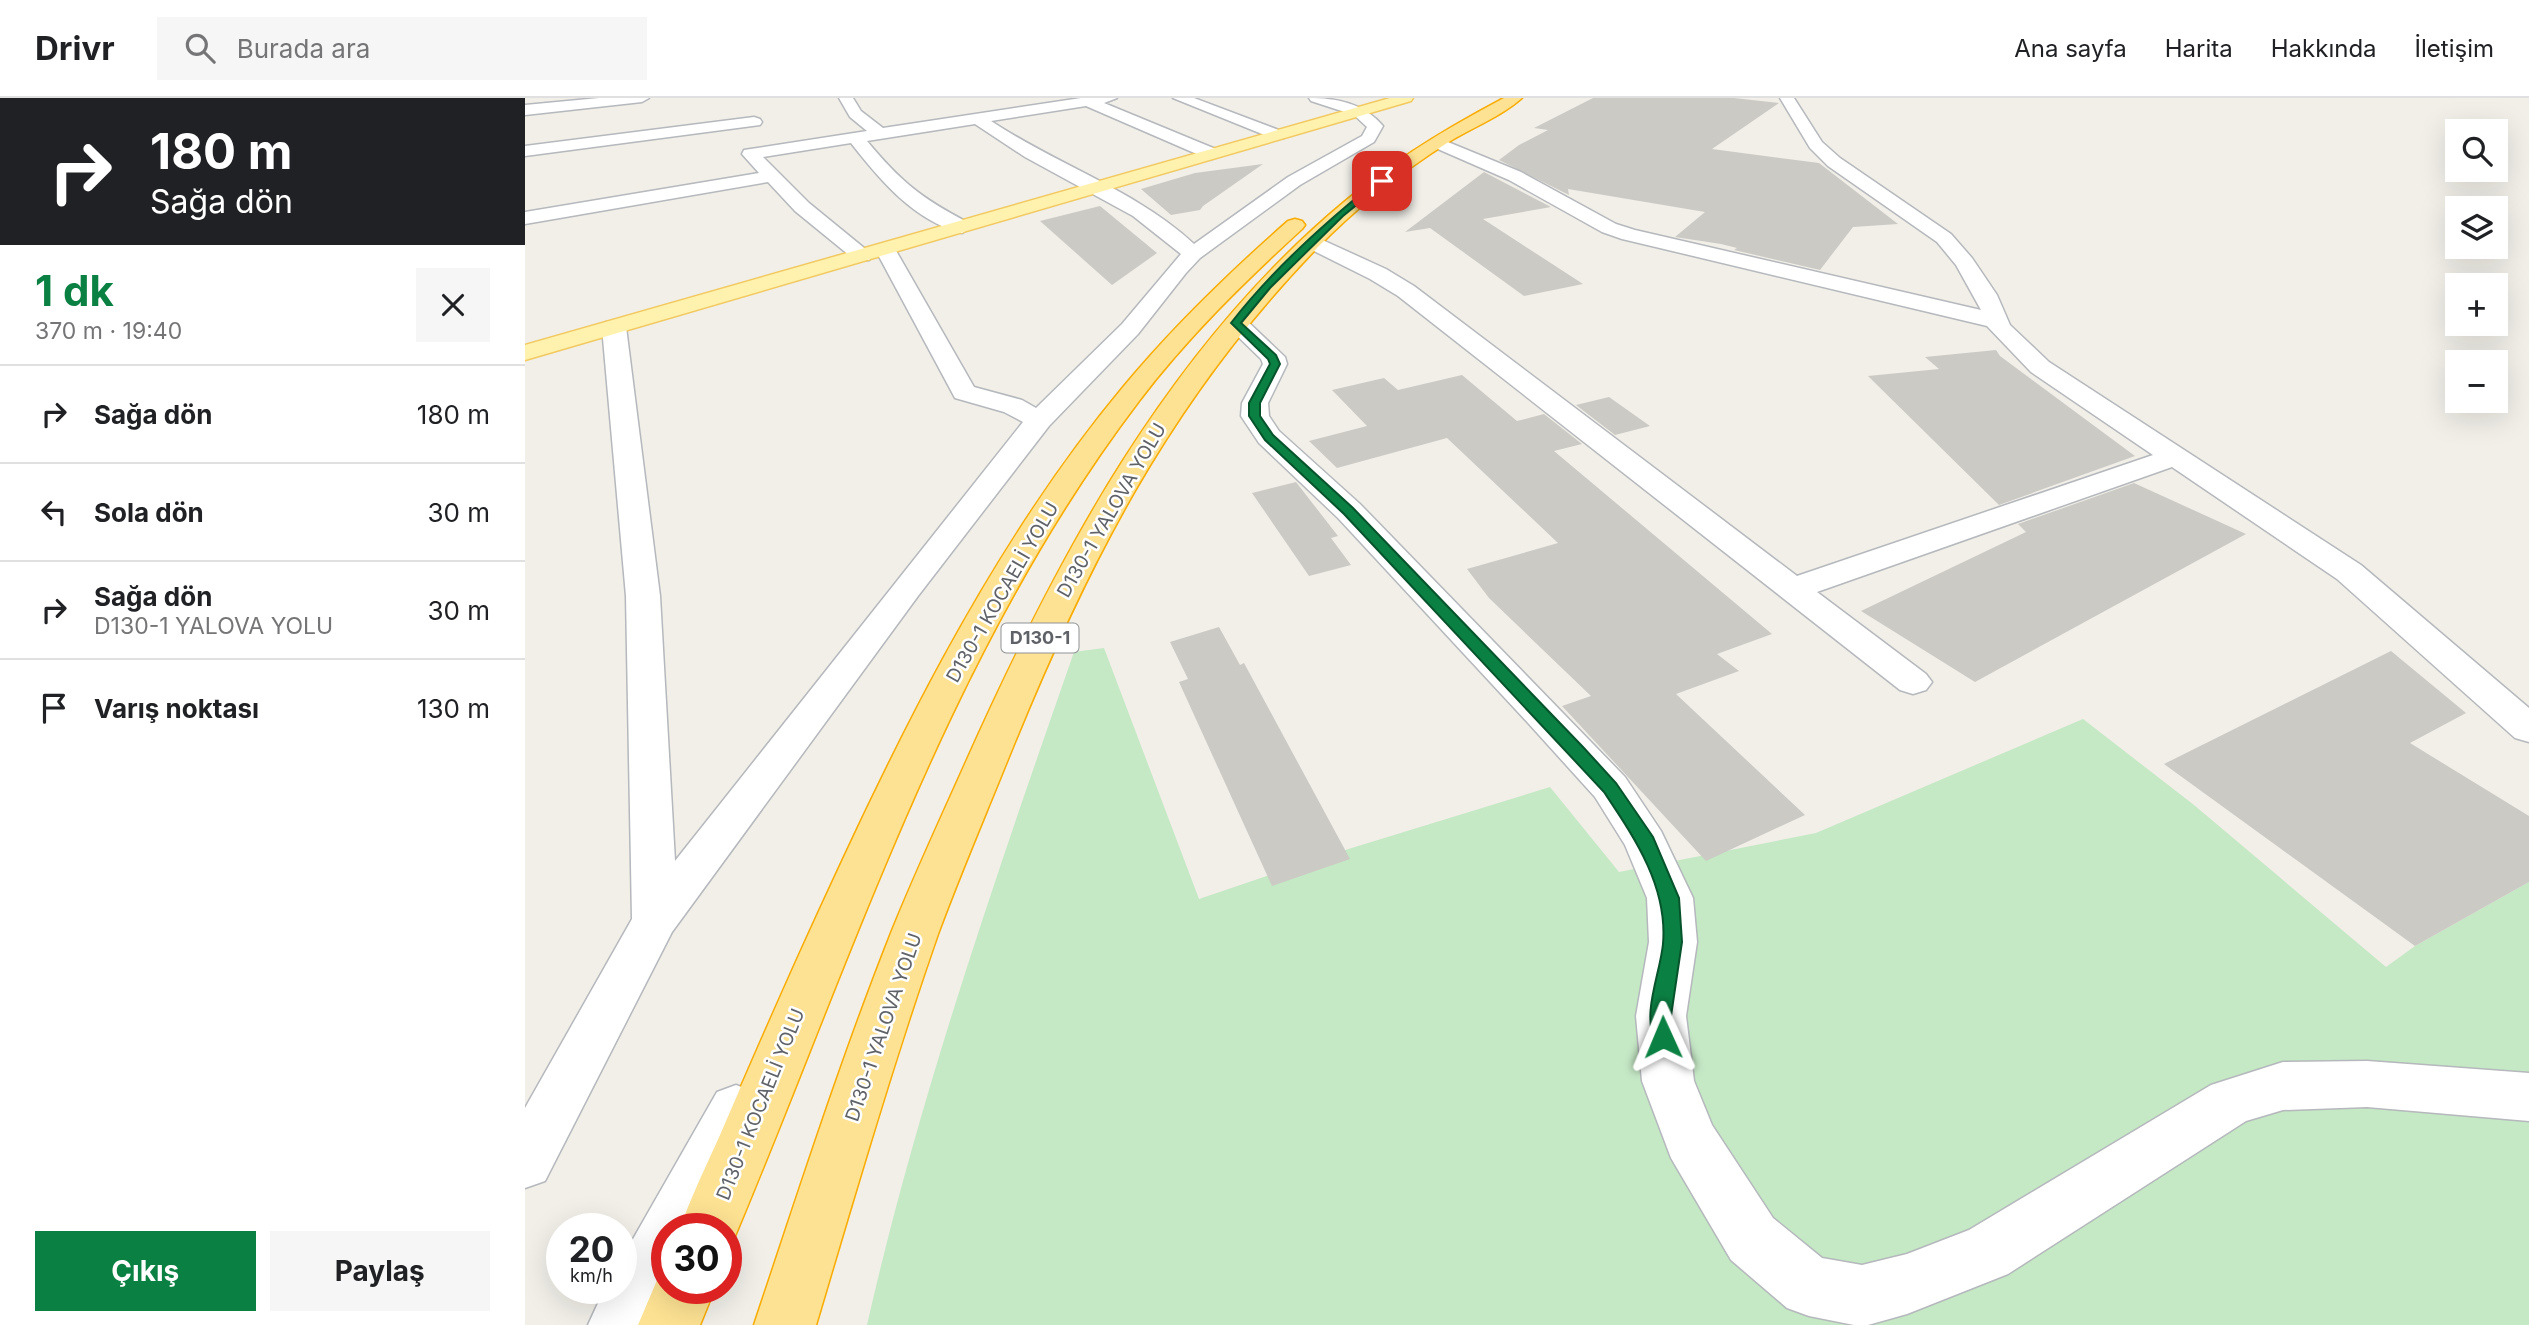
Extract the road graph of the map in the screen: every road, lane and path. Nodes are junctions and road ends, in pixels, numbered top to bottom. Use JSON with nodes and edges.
{"nodes":[{"id":1,"x":642,"y":98,"type":"edge"},
{"id":2,"x":846,"y":98,"type":"edge"},
{"id":3,"x":1017,"y":98,"type":"edge"},
{"id":4,"x":1110,"y":98,"type":"edge"},
{"id":5,"x":1180,"y":98,"type":"edge"},
{"id":6,"x":1316,"y":98,"type":"edge"},
{"id":7,"x":1406,"y":98,"type":"edge"},
{"id":8,"x":1485,"y":98,"type":"edge"},
{"id":9,"x":1515,"y":98,"type":"edge"},
{"id":10,"x":1787,"y":98,"type":"edge"},
{"id":11,"x":1086,"y":101,"type":"junction"},
{"id":12,"x":1032,"y":109,"type":"junction"},
{"id":13,"x":525,"y":110,"type":"edge"},
{"id":14,"x":1359,"y":112,"type":"junction"},
{"id":15,"x":975,"y":117,"type":"junction"},
{"id":16,"x":879,"y":133,"type":"junction"},
{"id":17,"x":1278,"y":135,"type":"junction"},
{"id":18,"x":855,"y":137,"type":"junction"},
{"id":19,"x":1437,"y":143,"type":"junction"},
{"id":20,"x":525,"y":151,"type":"edge"},
{"id":21,"x":750,"y":154,"type":"junction"},
{"id":22,"x":1212,"y":154,"type":"junction"},
{"id":23,"x":772,"y":176,"type":"junction"},
{"id":24,"x":1097,"y":188,"type":"junction"},
{"id":25,"x":525,"y":218,"type":"edge"},
{"id":26,"x":962,"y":227,"type":"junction"},
{"id":27,"x":1311,"y":243,"type":"junction"},
{"id":28,"x":873,"y":253,"type":"junction"},
{"id":29,"x":1193,"y":254,"type":"junction"},
{"id":30,"x":1997,"y":321,"type":"junction"},
{"id":31,"x":1235,"y":323,"type":"junction"},
{"id":32,"x":614,"y":327,"type":"junction"},
{"id":33,"x":525,"y":353,"type":"edge"},
{"id":34,"x":1039,"y":420,"type":"junction"},
{"id":35,"x":2174,"y":457,"type":"junction"},
{"id":36,"x":1792,"y":589,"type":"junction"},
{"id":37,"x":1913,"y":682,"type":"dead end"},
{"id":38,"x":2529,"y":729,"type":"edge"},
{"id":39,"x":655,"y":920,"type":"junction"},
{"id":40,"x":830,"y":934,"type":"junction"},
{"id":41,"x":2529,"y":1097,"type":"edge"},
{"id":42,"x":525,"y":1161,"type":"edge"},
{"id":43,"x":679,"y":1213,"type":"edge"},
{"id":44,"x":715,"y":1213,"type":"edge"},
{"id":45,"x":651,"y":1266,"type":"edge"},
{"id":46,"x":678,"y":1304,"type":"edge"},
{"id":47,"x":619,"y":1325,"type":"edge"},
{"id":48,"x":669,"y":1325,"type":"edge"},
{"id":49,"x":785,"y":1325,"type":"edge"}],
"edges":[{"from":1,"to":13,"type":"street"},
{"from":2,"to":16,"type":"street"},
{"from":3,"to":12,"type":"street"},
{"from":4,"to":11,"type":"street"},
{"from":5,"to":17,"type":"street"},
{"from":6,"to":14,"type":"street"},
{"from":7,"to":14,"type":"main road"},
{"from":8,"to":40,"type":"highway","name":"D130-1 KOCAELİ YOLU","number":"D130-1"},
{"from":9,"to":19,"type":"highway","name":"D130-1 YALOVA YOLU","number":"D130-1"},
{"from":10,"to":30,"type":"street"},
{"from":11,"to":12,"type":"street"},
{"from":11,"to":22,"type":"street"},
{"from":12,"to":15,"type":"street"},
{"from":14,"to":17,"type":"main road"},
{"from":14,"to":29,"type":"street"},
{"from":15,"to":16,"type":"street"},
{"from":15,"to":24,"type":"street"},
{"from":16,"to":18,"type":"street"},
{"from":17,"to":22,"type":"main road"},
{"from":18,"to":21,"type":"street"},
{"from":18,"to":26,"type":"street"},
{"from":19,"to":27,"type":"highway","name":"D130-1 YALOVA YOLU","number":"D130-1"},
{"from":19,"to":30,"type":"street"},
{"from":20,"to":21,"type":"street"},
{"from":21,"to":23,"type":"street"},
{"from":22,"to":24,"type":"main road"},
{"from":23,"to":25,"type":"street"},
{"from":23,"to":28,"type":"street"},
{"from":24,"to":26,"type":"main road"},
{"from":24,"to":29,"type":"street"},
{"from":26,"to":28,"type":"main road"},
{"from":27,"to":31,"type":"highway","name":"D130-1 YALOVA YOLU","number":"D130-1"},
{"from":27,"to":36,"type":"street"},
{"from":28,"to":32,"type":"main road"},
{"from":28,"to":34,"type":"street"},
{"from":29,"to":34,"type":"street"},
{"from":30,"to":35,"type":"street"},
{"from":31,"to":41,"type":"street"},
{"from":31,"to":49,"type":"highway","name":"D130-1 YALOVA YOLU","number":"D130-1"},
{"from":32,"to":33,"type":"main road"},
{"from":32,"to":39,"type":"street"},
{"from":34,"to":39,"type":"street"},
{"from":35,"to":36,"type":"street"},
{"from":35,"to":38,"type":"street"},
{"from":36,"to":37,"type":"street"},
{"from":39,"to":42,"type":"street"},
{"from":40,"to":43,"type":"street"},
{"from":40,"to":44,"type":"highway","name":"D130-1 KOCAELİ YOLU","number":"D130-1"},
{"from":45,"to":47,"type":"street"},
{"from":46,"to":48,"type":"highway"}]}
